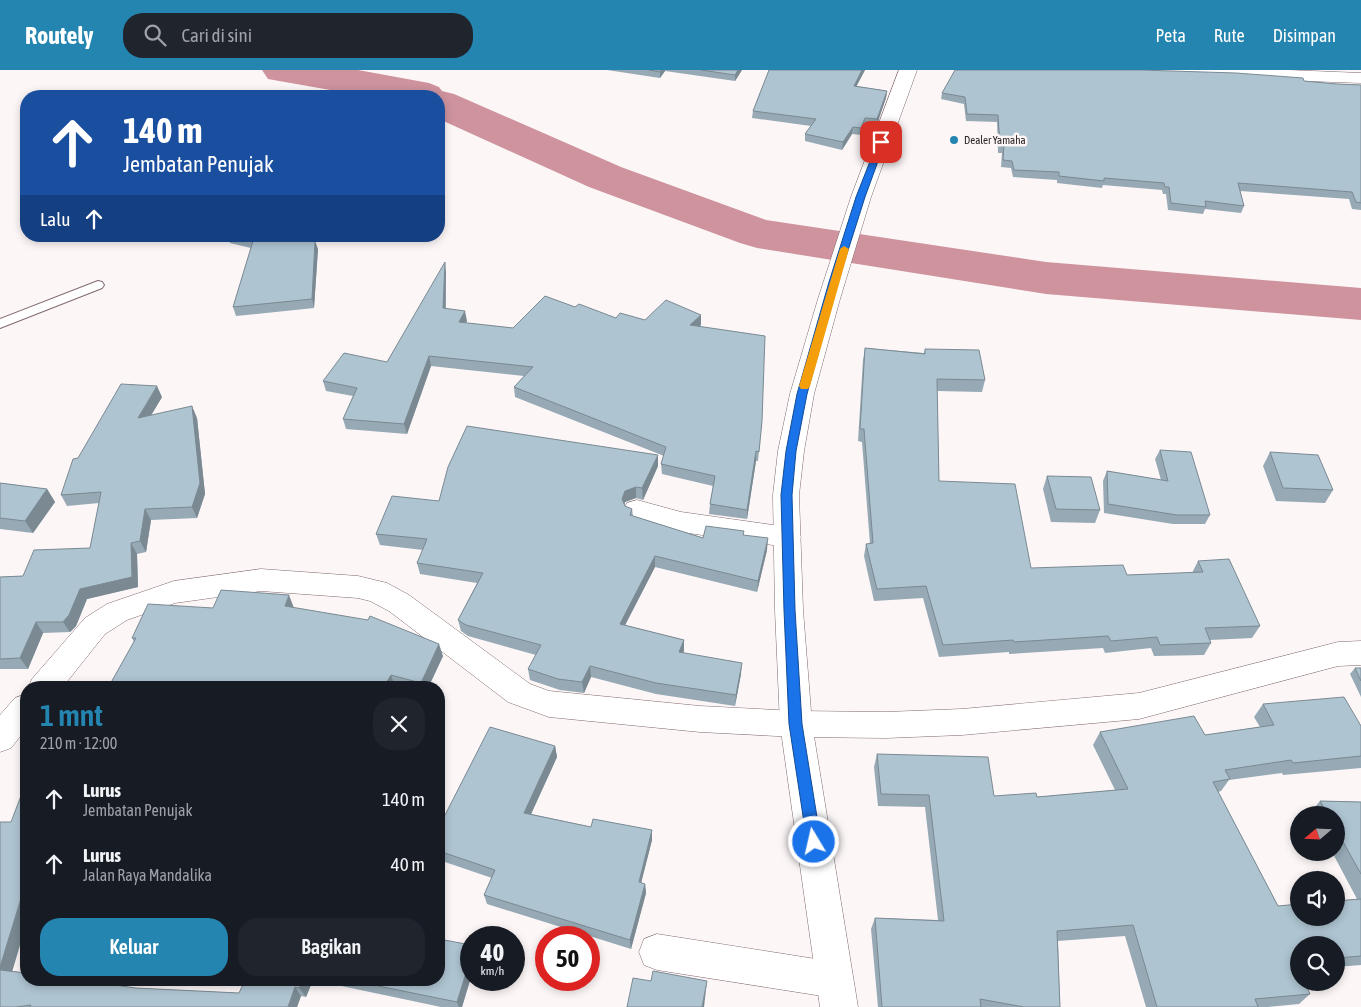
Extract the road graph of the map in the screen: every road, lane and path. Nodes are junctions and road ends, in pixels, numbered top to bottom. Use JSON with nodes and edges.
{"nodes":[{"id":1,"x":908,"y":70,"type":"edge"},
{"id":2,"x":1138,"y":70,"type":"edge"},
{"id":3,"x":1361,"y":78,"type":"edge"},
{"id":4,"x":98,"y":285,"type":"dead end"},
{"id":5,"x":0,"y":324,"type":"edge"},
{"id":6,"x":637,"y":510,"type":"dead end"},
{"id":7,"x":788,"y":537,"type":"junction"},
{"id":8,"x":1361,"y":653,"type":"edge"},
{"id":9,"x":49,"y":681,"type":"edge"},
{"id":10,"x":20,"y":714,"type":"edge"},
{"id":11,"x":796,"y":724,"type":"junction"},
{"id":12,"x":0,"y":738,"type":"edge"},
{"id":13,"x":657,"y":952,"type":"dead end"},
{"id":14,"x":837,"y":994,"type":"edge"}],
"edges":[{"from":1,"to":7,"type":"street"},
{"from":2,"to":3,"type":"street"},
{"from":4,"to":5,"type":"lane"},
{"from":6,"to":7,"type":"street"},
{"from":7,"to":11,"type":"street"},
{"from":8,"to":11,"type":"street"},
{"from":9,"to":11,"type":"street"},
{"from":10,"to":12,"type":"street"},
{"from":11,"to":14,"type":"street"},
{"from":13,"to":14,"type":"street"}]}
